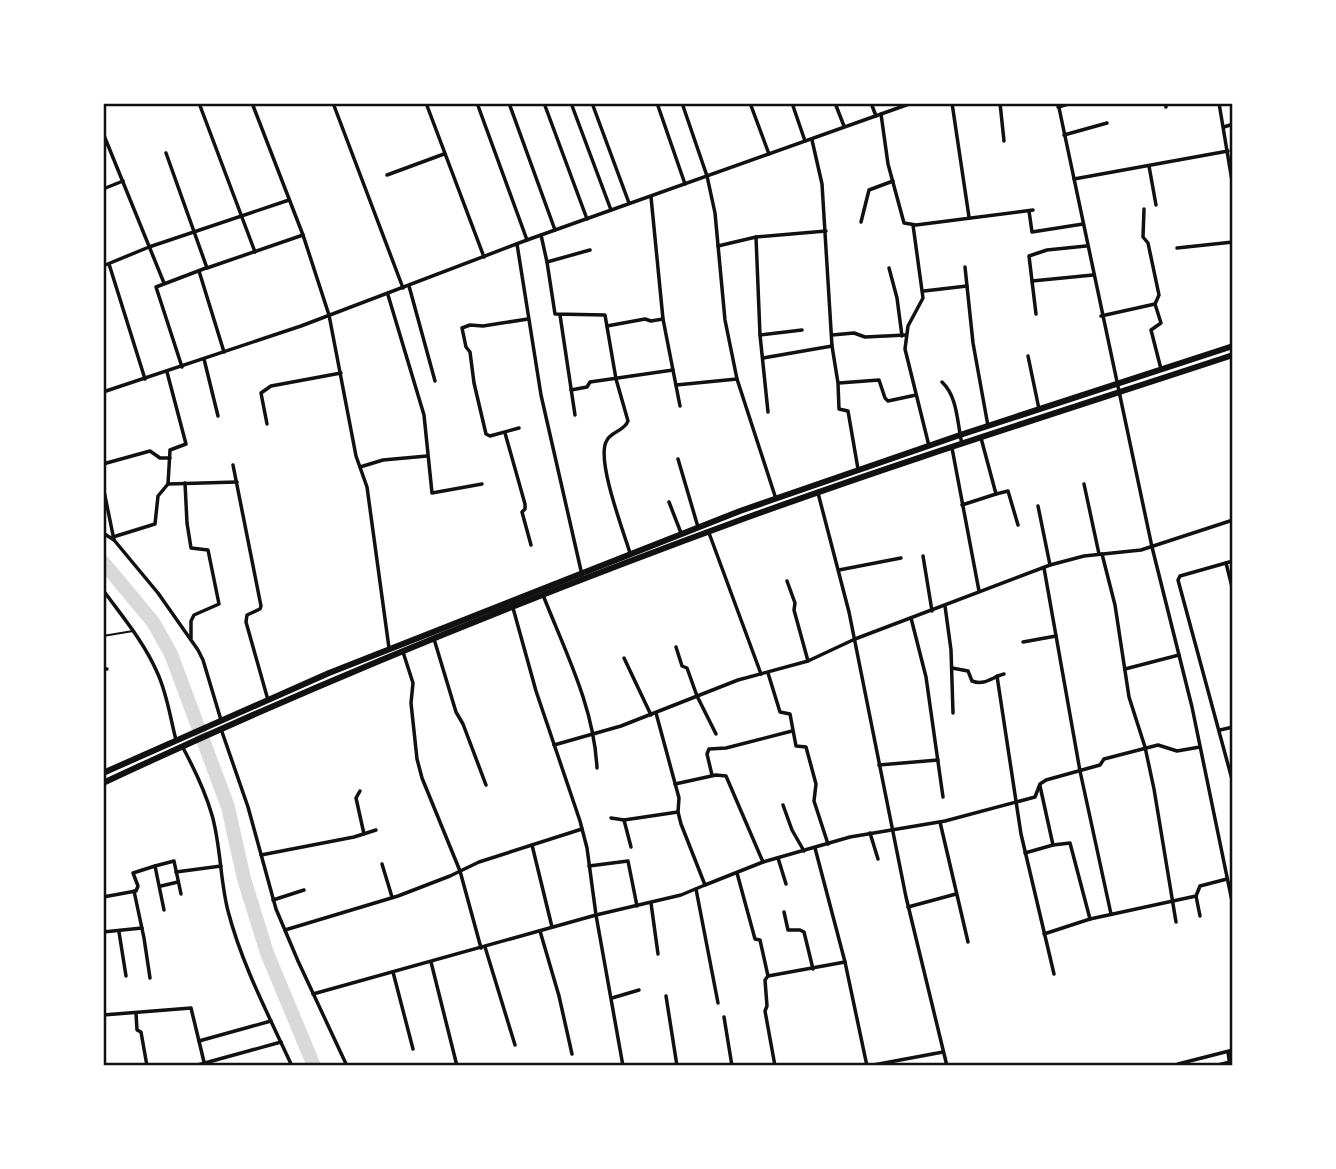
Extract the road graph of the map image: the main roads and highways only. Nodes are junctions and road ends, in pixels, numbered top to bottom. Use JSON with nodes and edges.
{"nodes":[{"id":1,"x":1233,"y":346,"type":"edge"},
{"id":2,"x":1233,"y":355,"type":"edge"},
{"id":3,"x":1192,"y":359,"type":"junction"},
{"id":4,"x":1195,"y":368,"type":"junction"},
{"id":5,"x":997,"y":423,"type":"junction"},
{"id":6,"x":999,"y":432,"type":"junction"},
{"id":7,"x":937,"y":443,"type":"junction"},
{"id":8,"x":939,"y":452,"type":"junction"},
{"id":9,"x":894,"y":458,"type":"junction"},
{"id":10,"x":897,"y":466,"type":"junction"},
{"id":11,"x":802,"y":489,"type":"junction"},
{"id":12,"x":805,"y":498,"type":"junction"},
{"id":13,"x":648,"y":550,"type":"junction"},
{"id":14,"x":582,"y":576,"type":"junction"},
{"id":15,"x":402,"y":648,"type":"junction"},
{"id":16,"x":325,"y":675,"type":"junction"},
{"id":17,"x":329,"y":683,"type":"junction"},
{"id":18,"x":286,"y":692,"type":"junction"},
{"id":19,"x":289,"y":700,"type":"junction"},
{"id":20,"x":103,"y":773,"type":"edge"},
{"id":21,"x":103,"y":783,"type":"edge"}],
"edges":[{"from":1,"to":3,"type":"highway"},
{"from":2,"to":4,"type":"highway"},
{"from":3,"to":4,"type":"highway"},
{"from":3,"to":5,"type":"highway"},
{"from":4,"to":6,"type":"highway"},
{"from":5,"to":6,"type":"highway"},
{"from":5,"to":7,"type":"highway"},
{"from":6,"to":8,"type":"highway"},
{"from":7,"to":8,"type":"highway"},
{"from":7,"to":9,"type":"highway"},
{"from":8,"to":10,"type":"highway"},
{"from":9,"to":10,"type":"highway"},
{"from":9,"to":11,"type":"highway"},
{"from":10,"to":12,"type":"highway"},
{"from":11,"to":12,"type":"highway"},
{"from":11,"to":13,"type":"highway"},
{"from":12,"to":13,"type":"highway"},
{"from":13,"to":14,"type":"highway"},
{"from":14,"to":15,"type":"highway"},
{"from":14,"to":15,"type":"highway"},
{"from":15,"to":16,"type":"highway"},
{"from":15,"to":17,"type":"highway"},
{"from":16,"to":17,"type":"highway"},
{"from":16,"to":18,"type":"highway"},
{"from":17,"to":19,"type":"highway"},
{"from":18,"to":19,"type":"highway"},
{"from":18,"to":20,"type":"highway"},
{"from":19,"to":21,"type":"highway"}]}
